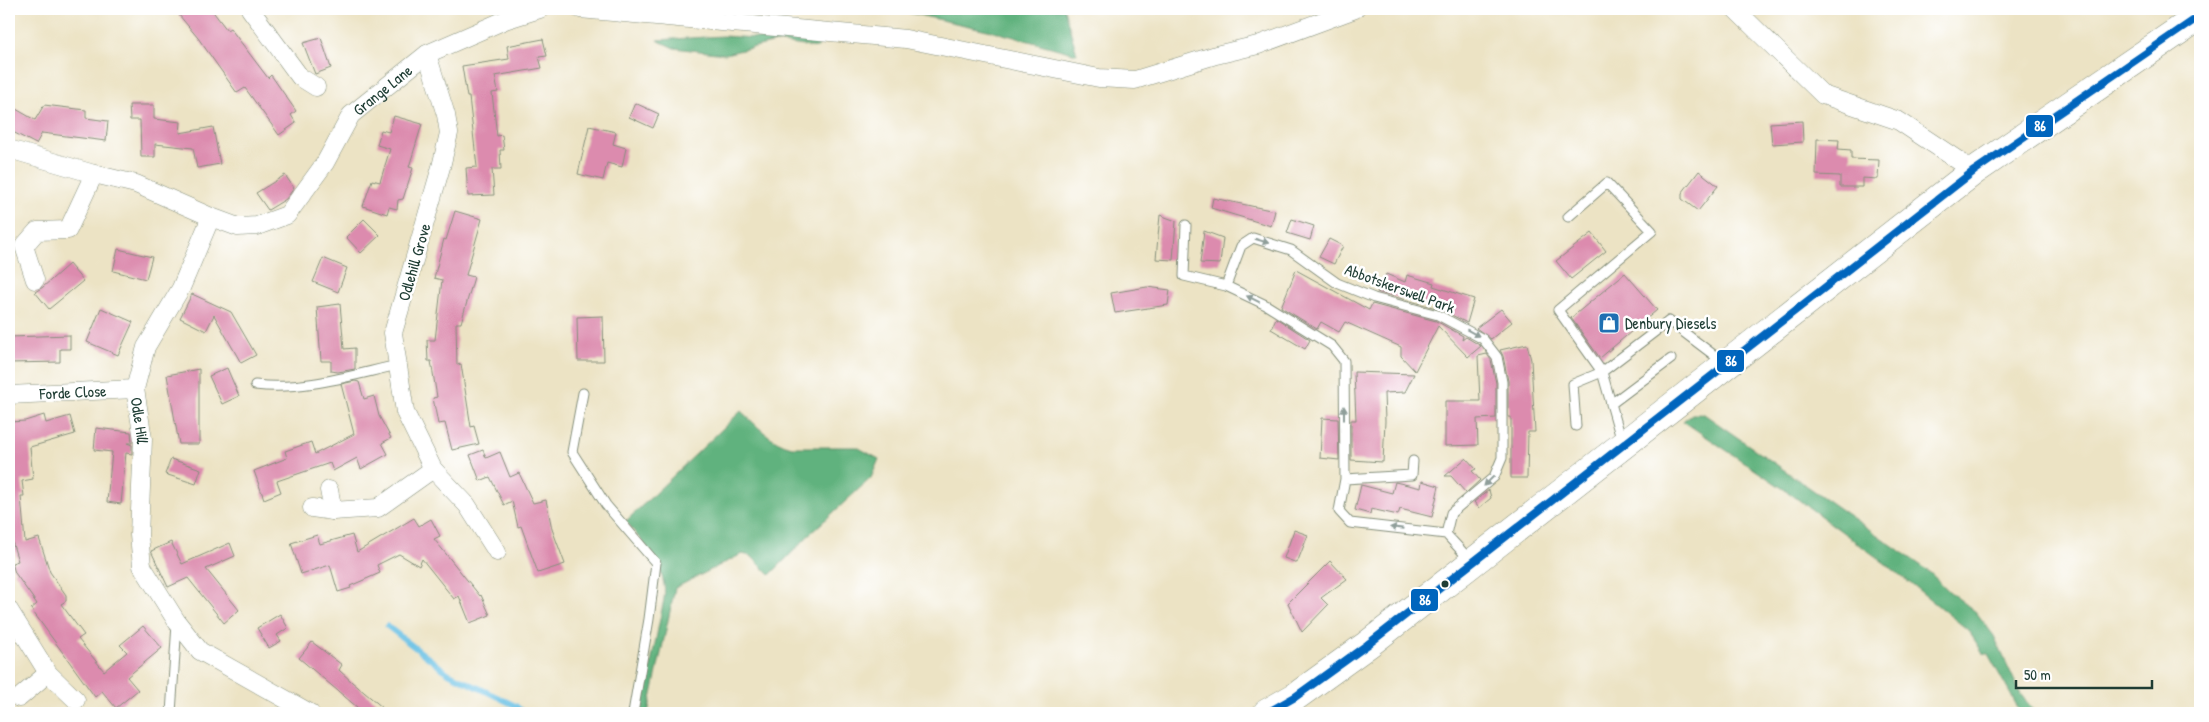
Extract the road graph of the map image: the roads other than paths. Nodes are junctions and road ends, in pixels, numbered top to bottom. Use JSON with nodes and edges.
{"nodes":[{"id":1,"x":250,"y":9,"type":"edge"},
{"id":2,"x":540,"y":9,"type":"edge"},
{"id":3,"x":580,"y":9,"type":"edge"},
{"id":4,"x":1354,"y":9,"type":"edge"},
{"id":5,"x":1735,"y":9,"type":"edge"},
{"id":6,"x":503,"y":14,"type":"edge"},
{"id":7,"x":2200,"y":16,"type":"edge"},
{"id":8,"x":427,"y":54,"type":"junction"},
{"id":9,"x":316,"y":87,"type":"dead end"},
{"id":10,"x":9,"y":149,"type":"edge"},
{"id":11,"x":1974,"y":171,"type":"junction"},
{"id":12,"x":94,"y":174,"type":"junction"},
{"id":13,"x":211,"y":217,"type":"junction"},
{"id":14,"x":1568,"y":217,"type":"dead end"},
{"id":15,"x":1186,"y":226,"type":"dead end"},
{"id":16,"x":35,"y":280,"type":"dead end"},
{"id":17,"x":1226,"y":286,"type":"junction"},
{"id":18,"x":1671,"y":359,"type":"dead end"},
{"id":19,"x":1725,"y":364,"type":"junction"},
{"id":20,"x":398,"y":366,"type":"junction"},
{"id":21,"x":1602,"y":372,"type":"junction"},
{"id":22,"x":256,"y":385,"type":"dead end"},
{"id":23,"x":135,"y":389,"type":"junction"},
{"id":24,"x":583,"y":393,"type":"dead end"},
{"id":25,"x":9,"y":395,"type":"edge"},
{"id":26,"x":1611,"y":404,"type":"junction"},
{"id":27,"x":1576,"y":426,"type":"dead end"},
{"id":28,"x":1622,"y":445,"type":"junction"},
{"id":29,"x":1413,"y":461,"type":"dead end"},
{"id":30,"x":433,"y":469,"type":"junction"},
{"id":31,"x":1345,"y":480,"type":"junction"},
{"id":32,"x":329,"y":490,"type":"dead end"},
{"id":33,"x":312,"y":508,"type":"dead end"},
{"id":34,"x":333,"y":511,"type":"junction"},
{"id":35,"x":1446,"y":534,"type":"junction"},
{"id":36,"x":498,"y":552,"type":"dead end"},
{"id":37,"x":1472,"y":562,"type":"junction"},
{"id":38,"x":9,"y":610,"type":"edge"},
{"id":39,"x":177,"y":622,"type":"junction"},
{"id":40,"x":48,"y":673,"type":"junction"},
{"id":41,"x":19,"y":698,"type":"dead end"},
{"id":42,"x":76,"y":700,"type":"dead end"},
{"id":43,"x":171,"y":713,"type":"edge"},
{"id":44,"x":310,"y":713,"type":"edge"},
{"id":45,"x":633,"y":713,"type":"edge"},
{"id":46,"x":1267,"y":713,"type":"edge"}],
"edges":[{"from":1,"to":9,"type":"street"},
{"from":2,"to":6,"type":"street","name":"Grange Lane"},
{"from":3,"to":4,"type":"street"},
{"from":5,"to":11,"type":"street"},
{"from":6,"to":8,"type":"street","name":"Grange Lane"},
{"from":7,"to":11,"type":"main road"},
{"from":8,"to":13,"type":"street","name":"Grange Lane"},
{"from":8,"to":20,"type":"street","name":"Odlehill Grove"},
{"from":10,"to":12,"type":"street"},
{"from":11,"to":19,"type":"main road"},
{"from":12,"to":13,"type":"street"},
{"from":12,"to":16,"type":"street"},
{"from":13,"to":23,"type":"street","name":"Odle Hill"},
{"from":14,"to":21,"type":"lane"},
{"from":15,"to":17,"type":"lane"},
{"from":31,"to":17,"type":"lane","one_way":true},
{"from":17,"to":35,"type":"lane","name":"Abbotskerswell Park","one_way":true},
{"from":18,"to":26,"type":"lane"},
{"from":19,"to":21,"type":"lane"},
{"from":19,"to":28,"type":"main road"},
{"from":20,"to":22,"type":"lane"},
{"from":20,"to":30,"type":"street","name":"Odlehill Grove"},
{"from":21,"to":26,"type":"lane"},
{"from":21,"to":27,"type":"lane"},
{"from":23,"to":25,"type":"street","name":"Forde Close"},
{"from":23,"to":39,"type":"street","name":"Odle Hill"},
{"from":24,"to":45,"type":"lane"},
{"from":26,"to":28,"type":"lane"},
{"from":28,"to":37,"type":"main road"},
{"from":29,"to":31,"type":"lane"},
{"from":30,"to":34,"type":"street"},
{"from":30,"to":36,"type":"street","name":"Odlehill Grove"},
{"from":35,"to":31,"type":"lane","one_way":true},
{"from":32,"to":34,"type":"street"},
{"from":33,"to":34,"type":"street"},
{"from":35,"to":37,"type":"lane"},
{"from":37,"to":46,"type":"main road"},
{"from":38,"to":40,"type":"street"},
{"from":39,"to":43,"type":"lane"},
{"from":39,"to":44,"type":"street","name":"Odle Hill"},
{"from":40,"to":41,"type":"street"},
{"from":40,"to":42,"type":"street"}]}
